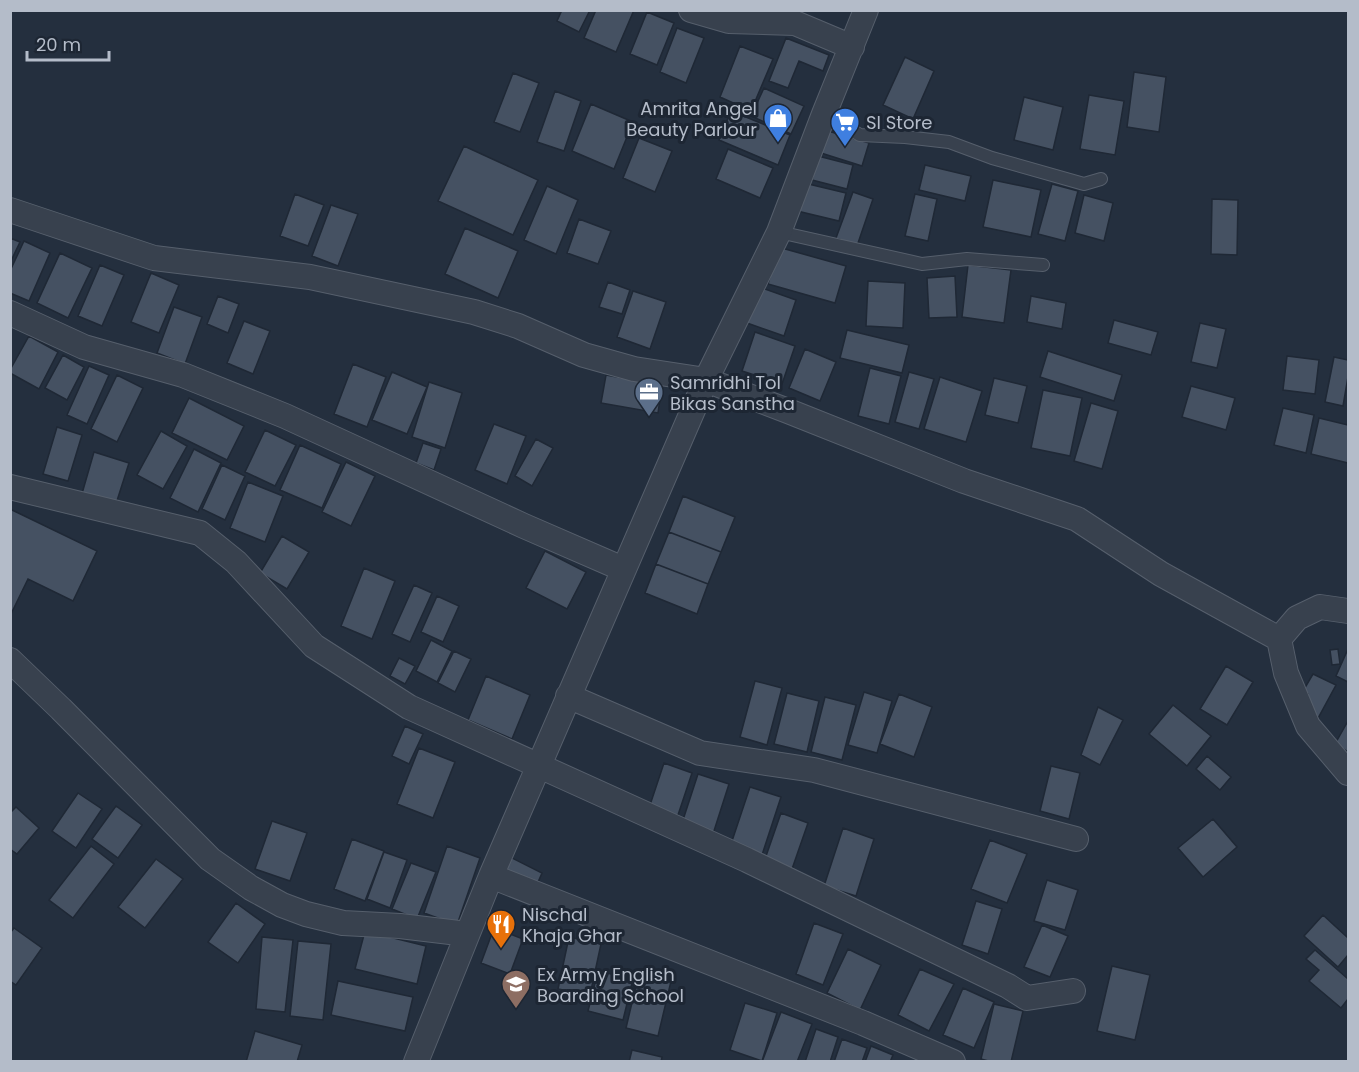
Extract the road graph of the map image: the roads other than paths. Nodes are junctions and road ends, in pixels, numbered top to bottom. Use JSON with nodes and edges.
{"nodes":[{"id":1,"x":691,"y":10,"type":"edge"},
{"id":2,"x":866,"y":10,"type":"edge"},
{"id":3,"x":852,"y":46,"type":"junction"},
{"id":4,"x":824,"y":114,"type":"junction"},
{"id":5,"x":1101,"y":179,"type":"dead end"},
{"id":6,"x":10,"y":210,"type":"edge"},
{"id":7,"x":779,"y":232,"type":"junction"},
{"id":8,"x":1043,"y":265,"type":"dead end"},
{"id":9,"x":10,"y":313,"type":"edge"},
{"id":10,"x":706,"y":380,"type":"junction"},
{"id":11,"x":10,"y":486,"type":"edge"},
{"id":12,"x":623,"y":569,"type":"junction"},
{"id":13,"x":1348,"y":611,"type":"edge"},
{"id":14,"x":1279,"y":639,"type":"junction"},
{"id":15,"x":10,"y":660,"type":"edge"},
{"id":16,"x":568,"y":696,"type":"junction"},
{"id":17,"x":539,"y":765,"type":"junction"},
{"id":18,"x":1348,"y":773,"type":"edge"},
{"id":19,"x":1076,"y":839,"type":"dead end"},
{"id":20,"x":491,"y":876,"type":"junction"},
{"id":21,"x":467,"y":934,"type":"junction"},
{"id":22,"x":1073,"y":991,"type":"dead end"},
{"id":23,"x":416,"y":1062,"type":"edge"},
{"id":24,"x":953,"y":1062,"type":"edge"}],
"edges":[{"from":1,"to":3,"type":"street"},
{"from":2,"to":3,"type":"street"},
{"from":3,"to":4,"type":"street"},
{"from":4,"to":5,"type":"lane"},
{"from":4,"to":7,"type":"street"},
{"from":6,"to":10,"type":"street"},
{"from":7,"to":8,"type":"lane"},
{"from":7,"to":10,"type":"street"},
{"from":9,"to":12,"type":"street"},
{"from":10,"to":12,"type":"street"},
{"from":10,"to":14,"type":"street"},
{"from":11,"to":17,"type":"street"},
{"from":12,"to":16,"type":"street"},
{"from":13,"to":14,"type":"street"},
{"from":14,"to":18,"type":"street"},
{"from":15,"to":21,"type":"street"},
{"from":16,"to":17,"type":"street"},
{"from":16,"to":19,"type":"street"},
{"from":17,"to":20,"type":"street"},
{"from":17,"to":22,"type":"street"},
{"from":20,"to":21,"type":"street"},
{"from":20,"to":24,"type":"street"},
{"from":21,"to":23,"type":"street"}]}
